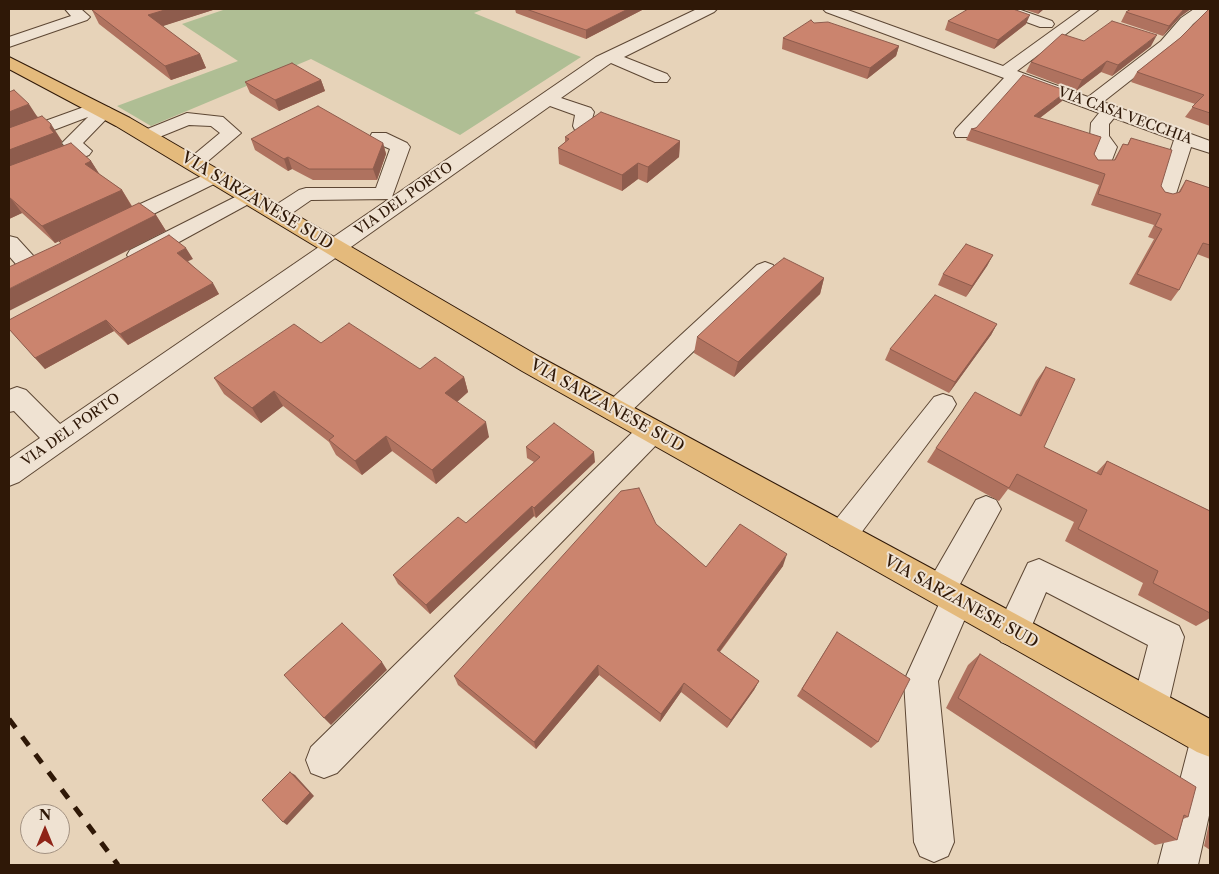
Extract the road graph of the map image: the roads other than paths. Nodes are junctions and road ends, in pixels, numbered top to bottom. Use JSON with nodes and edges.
{"nodes":[{"id":1,"x":72,"y":9,"type":"edge"},
{"id":2,"x":709,"y":9,"type":"edge"},
{"id":3,"x":1203,"y":9,"type":"edge"},
{"id":4,"x":844,"y":10,"type":"edge"},
{"id":5,"x":1008,"y":10,"type":"edge"},
{"id":6,"x":1086,"y":14,"type":"edge"},
{"id":7,"x":1046,"y":24,"type":"junction"},
{"id":8,"x":1030,"y":34,"type":"dead end"},
{"id":9,"x":1148,"y":37,"type":"edge"},
{"id":10,"x":9,"y":42,"type":"edge"},
{"id":11,"x":1167,"y":44,"type":"junction"},
{"id":12,"x":999,"y":54,"type":"edge"},
{"id":13,"x":610,"y":57,"type":"junction"},
{"id":14,"x":9,"y":62,"type":"edge"},
{"id":15,"x":983,"y":64,"type":"junction"},
{"id":16,"x":1010,"y":74,"type":"junction"},
{"id":17,"x":661,"y":78,"type":"dead end"},
{"id":18,"x":547,"y":99,"type":"junction"},
{"id":19,"x":1091,"y":103,"type":"junction"},
{"id":20,"x":100,"y":110,"type":"junction"},
{"id":21,"x":1110,"y":110,"type":"junction"},
{"id":22,"x":582,"y":126,"type":"edge"},
{"id":23,"x":963,"y":133,"type":"dead end"},
{"id":24,"x":147,"y":136,"type":"junction"},
{"id":25,"x":379,"y":137,"type":"dead end"},
{"id":26,"x":1185,"y":138,"type":"junction"},
{"id":27,"x":9,"y":141,"type":"edge"},
{"id":28,"x":1210,"y":146,"type":"edge"},
{"id":29,"x":1100,"y":164,"type":"edge"},
{"id":30,"x":204,"y":170,"type":"junction"},
{"id":31,"x":9,"y":180,"type":"edge"},
{"id":32,"x":412,"y":193,"type":"junction"},
{"id":33,"x":384,"y":194,"type":"junction"},
{"id":34,"x":249,"y":196,"type":"junction"},
{"id":35,"x":1165,"y":197,"type":"edge"},
{"id":36,"x":278,"y":213,"type":"junction"},
{"id":37,"x":92,"y":236,"type":"edge"},
{"id":38,"x":9,"y":243,"type":"edge"},
{"id":39,"x":336,"y":247,"type":"junction"},
{"id":40,"x":120,"y":264,"type":"edge"},
{"id":41,"x":765,"y":270,"type":"edge"},
{"id":42,"x":9,"y":276,"type":"edge"},
{"id":43,"x":11,"y":396,"type":"edge"},
{"id":44,"x":943,"y":404,"type":"dead end"},
{"id":45,"x":615,"y":410,"type":"junction"},
{"id":46,"x":652,"y":431,"type":"junction"},
{"id":47,"x":58,"y":439,"type":"junction"},
{"id":48,"x":9,"y":474,"type":"edge"},
{"id":49,"x":986,"y":509,"type":"dead end"},
{"id":50,"x":841,"y":536,"type":"junction"},
{"id":51,"x":948,"y":595,"type":"junction"},
{"id":52,"x":1013,"y":631,"type":"junction"},
{"id":53,"x":1150,"y":706,"type":"junction"},
{"id":54,"x":1210,"y":739,"type":"edge"},
{"id":55,"x":324,"y":760,"type":"dead end"},
{"id":56,"x":934,"y":842,"type":"dead end"},
{"id":57,"x":1178,"y":865,"type":"edge"}],
"edges":[{"from":1,"to":10,"type":"street"},
{"from":2,"to":13,"type":"street","name":"VIA DEL PORTO"},
{"from":3,"to":11,"type":"street"},
{"from":4,"to":15,"type":"street","name":"VIA CASA VECCHIA"},
{"from":5,"to":7,"type":"street"},
{"from":6,"to":7,"type":"street"},
{"from":6,"to":16,"type":"street"},
{"from":7,"to":8,"type":"street"},
{"from":9,"to":11,"type":"street"},
{"from":11,"to":19,"type":"street"},
{"from":12,"to":15,"type":"street"},
{"from":13,"to":17,"type":"street"},
{"from":13,"to":18,"type":"street","name":"VIA DEL PORTO"},
{"from":14,"to":20,"type":"main road","name":"VIA SARZANESE SUD"},
{"from":15,"to":16,"type":"street","name":"VIA CASA VECCHIA"},
{"from":16,"to":19,"type":"street","name":"VIA CASA VECCHIA"},
{"from":16,"to":23,"type":"street"},
{"from":18,"to":22,"type":"street"},
{"from":18,"to":32,"type":"street","name":"VIA DEL PORTO"},
{"from":19,"to":21,"type":"street","name":"VIA CASA VECCHIA"},
{"from":20,"to":24,"type":"main road","name":"VIA SARZANESE SUD"},
{"from":20,"to":27,"type":"street"},
{"from":20,"to":31,"type":"street"},
{"from":21,"to":26,"type":"street","name":"VIA CASA VECCHIA"},
{"from":21,"to":29,"type":"street"},
{"from":24,"to":30,"type":"main road","name":"VIA SARZANESE SUD"},
{"from":24,"to":30,"type":"street"},
{"from":25,"to":33,"type":"street"},
{"from":26,"to":28,"type":"street","name":"VIA CASA VECCHIA"},
{"from":26,"to":35,"type":"street"},
{"from":30,"to":34,"type":"main road","name":"VIA SARZANESE SUD"},
{"from":30,"to":37,"type":"street"},
{"from":32,"to":33,"type":"street"},
{"from":32,"to":39,"type":"street","name":"VIA DEL PORTO"},
{"from":33,"to":36,"type":"street"},
{"from":34,"to":36,"type":"main road","name":"VIA SARZANESE SUD"},
{"from":34,"to":40,"type":"street"},
{"from":36,"to":39,"type":"main road","name":"VIA SARZANESE SUD"},
{"from":38,"to":42,"type":"street"},
{"from":39,"to":45,"type":"main road","name":"VIA SARZANESE SUD"},
{"from":39,"to":47,"type":"street","name":"VIA DEL PORTO"},
{"from":41,"to":45,"type":"street"},
{"from":43,"to":47,"type":"street"},
{"from":44,"to":50,"type":"street"},
{"from":45,"to":46,"type":"main road","name":"VIA SARZANESE SUD"},
{"from":46,"to":50,"type":"main road","name":"VIA SARZANESE SUD"},
{"from":46,"to":55,"type":"street"},
{"from":47,"to":48,"type":"street","name":"VIA DEL PORTO"},
{"from":49,"to":51,"type":"street"},
{"from":50,"to":51,"type":"main road","name":"VIA SARZANESE SUD"},
{"from":51,"to":52,"type":"main road","name":"VIA SARZANESE SUD"},
{"from":51,"to":56,"type":"street"},
{"from":52,"to":53,"type":"main road","name":"VIA SARZANESE SUD"},
{"from":52,"to":53,"type":"street"},
{"from":53,"to":54,"type":"main road","name":"VIA SARZANESE SUD"},
{"from":54,"to":57,"type":"street"}]}
